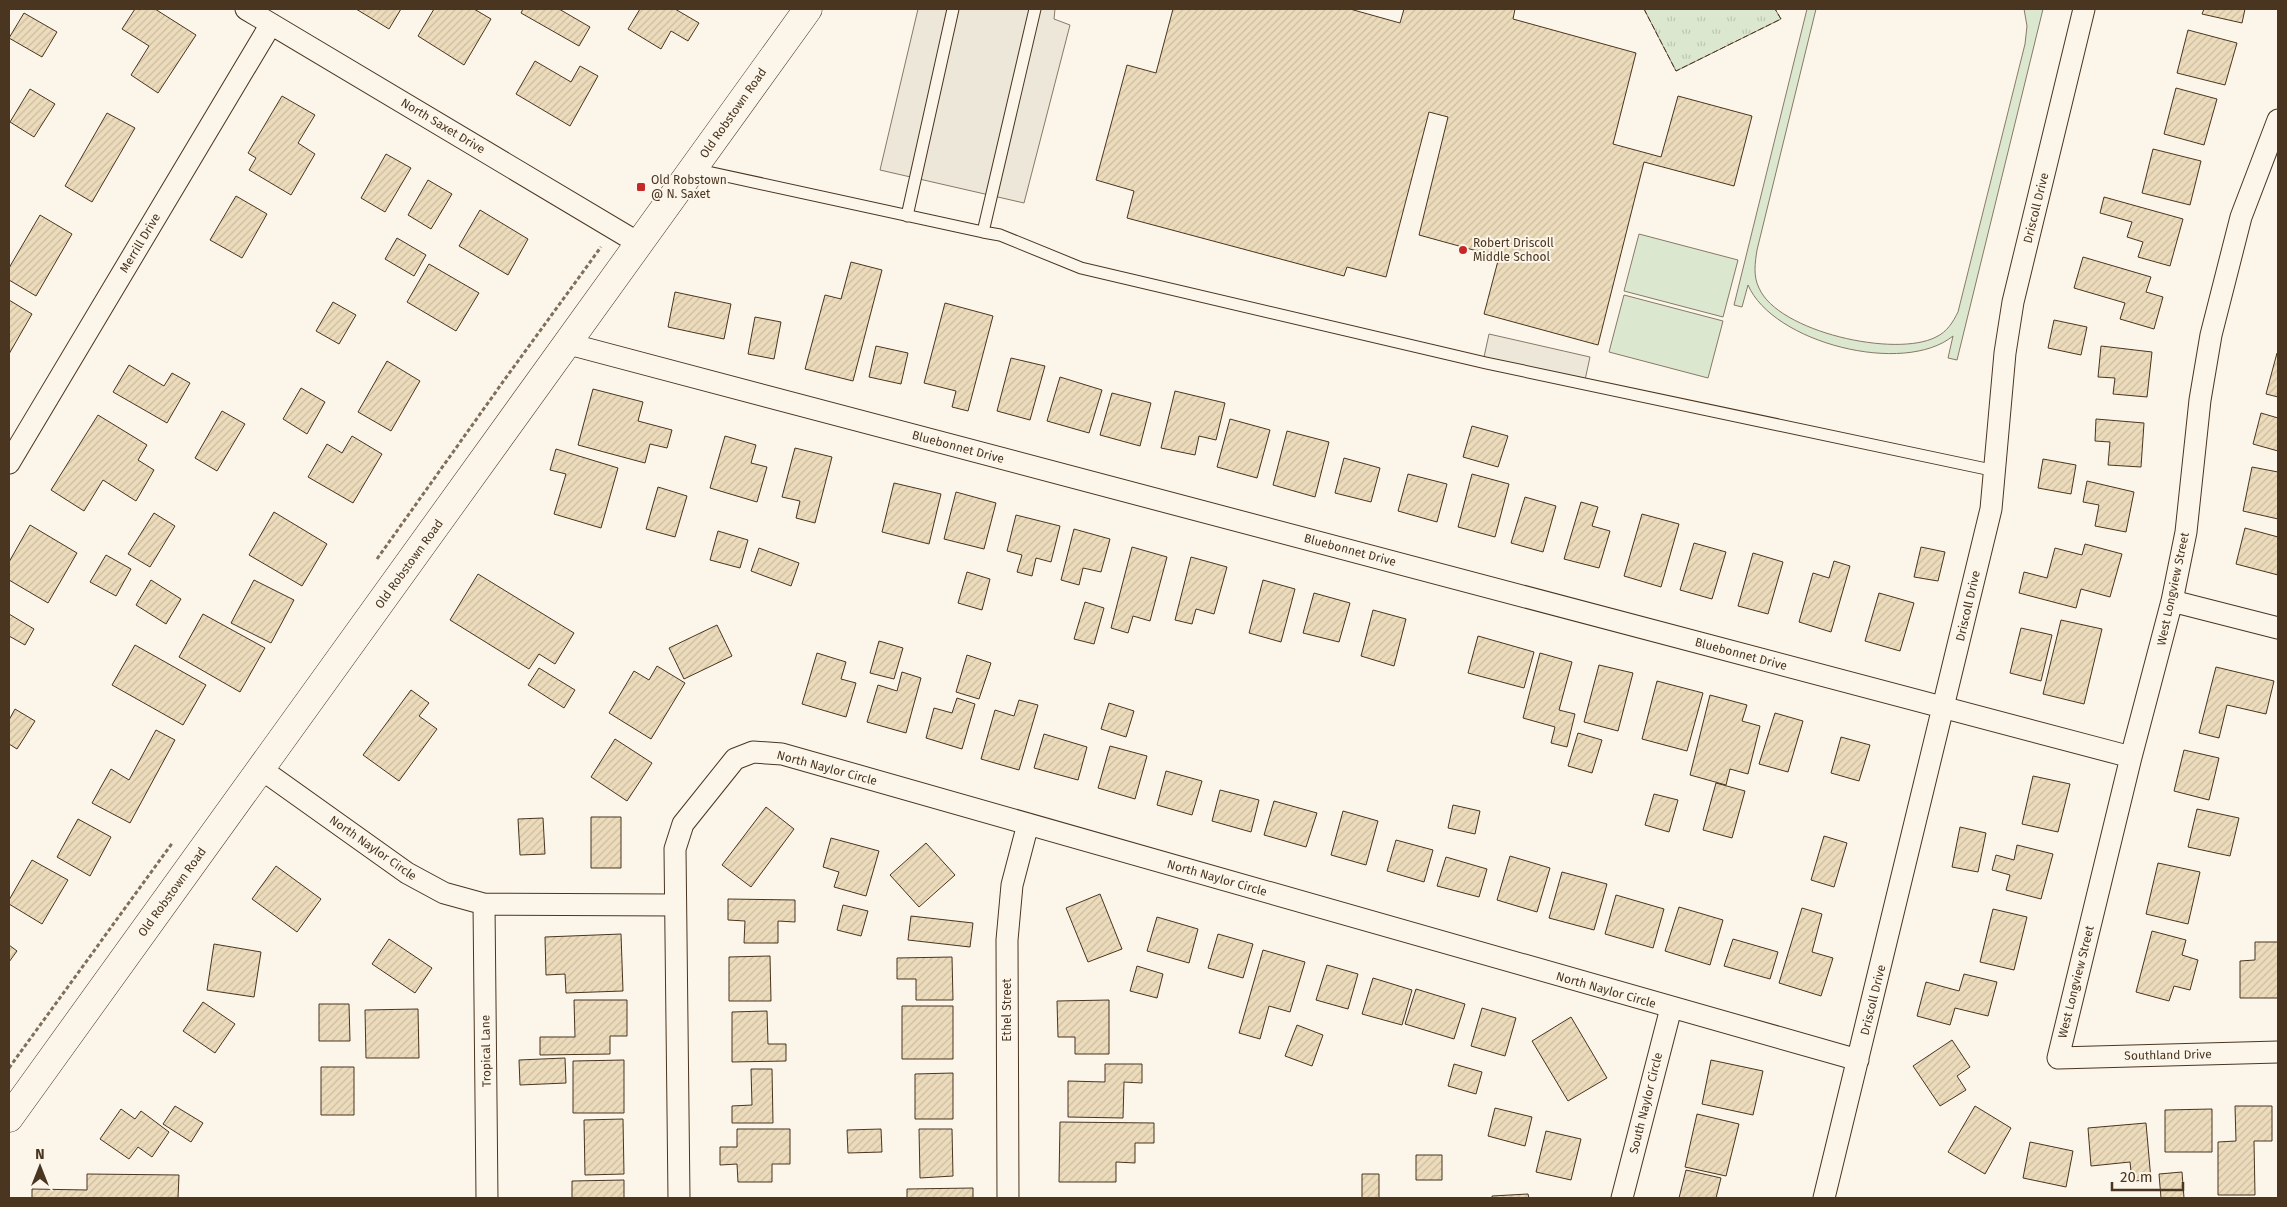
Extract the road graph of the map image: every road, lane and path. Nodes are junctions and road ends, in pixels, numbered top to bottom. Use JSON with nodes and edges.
{"nodes":[{"id":1,"x":246,"y":9,"type":"edge"},
{"id":2,"x":808,"y":9,"type":"edge"},
{"id":3,"x":953,"y":9,"type":"edge"},
{"id":4,"x":1035,"y":9,"type":"edge"},
{"id":5,"x":2084,"y":9,"type":"edge"},
{"id":6,"x":271,"y":24,"type":"junction"},
{"id":7,"x":2278,"y":120,"type":"edge"},
{"id":8,"x":694,"y":169,"type":"junction"},
{"id":9,"x":907,"y":216,"type":"junction"},
{"id":10,"x":615,"y":229,"type":"junction"},
{"id":11,"x":983,"y":232,"type":"junction"},
{"id":12,"x":640,"y":244,"type":"junction"},
{"id":13,"x":568,"y":344,"type":"junction"},
{"id":14,"x":9,"y":463,"type":"edge"},
{"id":15,"x":1996,"y":471,"type":"junction"},
{"id":16,"x":375,"y":562,"type":"dead end"},
{"id":17,"x":2172,"y":601,"type":"junction"},
{"id":18,"x":2278,"y":628,"type":"edge"},
{"id":19,"x":1944,"y":708,"type":"junction"},
{"id":20,"x":2131,"y":757,"type":"junction"},
{"id":21,"x":261,"y":769,"type":"junction"},
{"id":22,"x":1028,"y":824,"type":"junction"},
{"id":23,"x":178,"y":836,"type":"dead end"},
{"id":24,"x":484,"y":904,"type":"junction"},
{"id":25,"x":675,"y":905,"type":"junction"},
{"id":26,"x":1670,"y":1008,"type":"junction"},
{"id":27,"x":2278,"y":1052,"type":"edge"},
{"id":28,"x":2058,"y":1058,"type":"joint"},
{"id":29,"x":1858,"y":1060,"type":"junction"},
{"id":30,"x":9,"y":1068,"type":"edge"},
{"id":31,"x":10,"y":1114,"type":"edge"},
{"id":32,"x":487,"y":1198,"type":"edge"},
{"id":33,"x":679,"y":1198,"type":"edge"},
{"id":34,"x":1008,"y":1198,"type":"edge"},
{"id":35,"x":1622,"y":1198,"type":"edge"},
{"id":36,"x":1824,"y":1198,"type":"edge"}],
"edges":[{"from":1,"to":6,"type":"street","name":"North Saxet Drive"},
{"from":2,"to":8,"type":"street","name":"Old Robstown Road"},
{"from":3,"to":9,"type":"lane"},
{"from":4,"to":11,"type":"lane"},
{"from":5,"to":15,"type":"street","name":"Driscoll Drive"},
{"from":6,"to":10,"type":"street","name":"North Saxet Drive"},
{"from":6,"to":14,"type":"street","name":"Merrill Drive"},
{"from":7,"to":17,"type":"street","name":"West Longview Street"},
{"from":8,"to":9,"type":"lane"},
{"from":8,"to":12,"type":"street","name":"Old Robstown Road"},
{"from":9,"to":11,"type":"lane"},
{"from":10,"to":12,"type":"street","name":"North Saxet Drive"},
{"from":10,"to":16,"type":"path"},
{"from":11,"to":15,"type":"lane"},
{"from":12,"to":13,"type":"street","name":"Old Robstown Road"},
{"from":13,"to":19,"type":"street","name":"Bluebonnet Drive"},
{"from":13,"to":21,"type":"street","name":"Old Robstown Road"},
{"from":15,"to":19,"type":"street","name":"Driscoll Drive"},
{"from":17,"to":18,"type":"street"},
{"from":17,"to":20,"type":"street","name":"West Longview Street"},
{"from":19,"to":20,"type":"street","name":"Bluebonnet Drive"},
{"from":19,"to":29,"type":"street","name":"Driscoll Drive"},
{"from":20,"to":28,"type":"street","name":"West Longview Street"},
{"from":21,"to":24,"type":"street","name":"North Naylor Circle"},
{"from":21,"to":31,"type":"street","name":"Old Robstown Road"},
{"from":22,"to":25,"type":"street","name":"North Naylor Circle"},
{"from":22,"to":26,"type":"street","name":"North Naylor Circle"},
{"from":22,"to":34,"type":"street","name":"Ethel Street"},
{"from":23,"to":30,"type":"path"},
{"from":24,"to":25,"type":"street","name":"North Naylor Circle"},
{"from":24,"to":32,"type":"street","name":"Tropical Lane"},
{"from":25,"to":33,"type":"street","name":"North Naylor Circle"},
{"from":26,"to":29,"type":"street","name":"North Naylor Circle"},
{"from":26,"to":35,"type":"street","name":"South Naylor Circle"},
{"from":27,"to":28,"type":"street","name":"Southland Drive"},
{"from":29,"to":36,"type":"street","name":"Driscoll Drive"}]}
